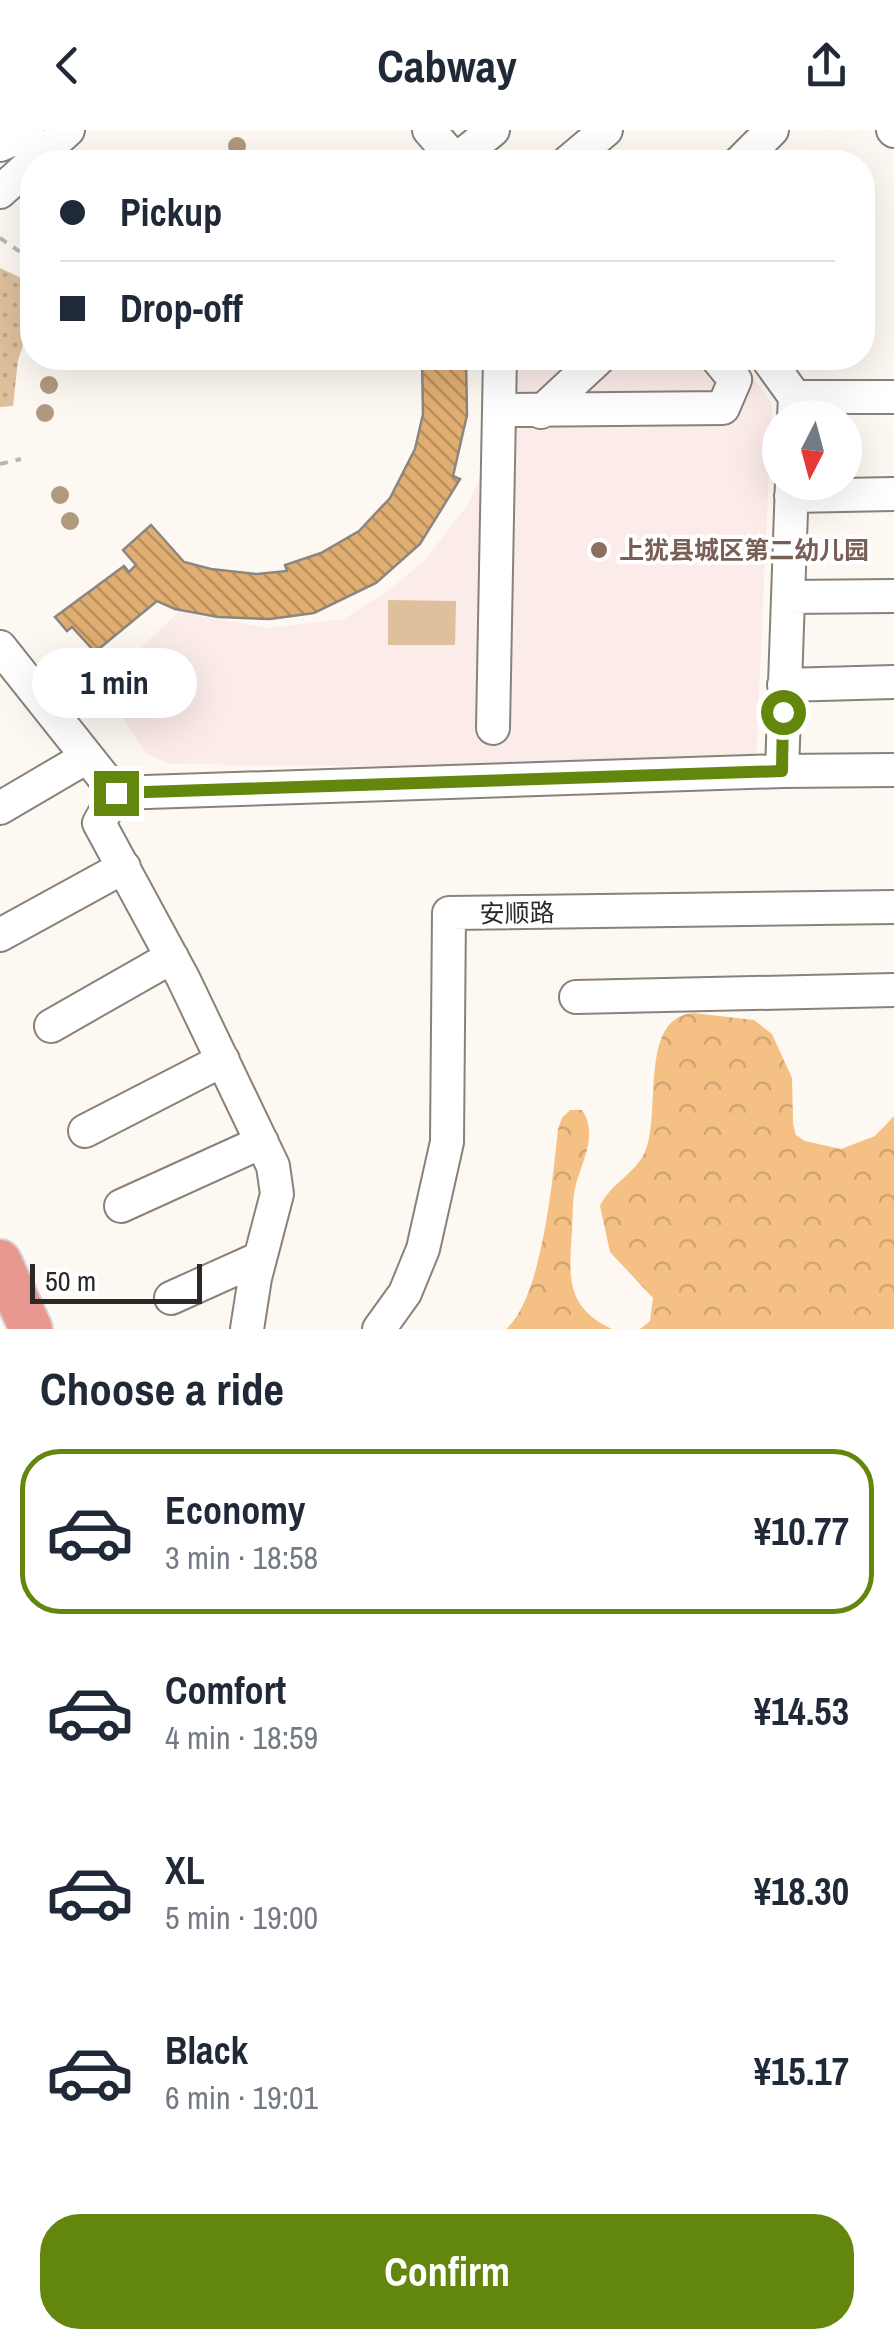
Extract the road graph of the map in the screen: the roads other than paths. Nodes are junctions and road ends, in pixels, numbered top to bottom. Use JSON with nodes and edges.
{"nodes":[{"id":1,"x":68,"y":130,"type":"edge"},
{"id":2,"x":429,"y":130,"type":"edge"},
{"id":3,"x":493,"y":130,"type":"edge"},
{"id":4,"x":606,"y":130,"type":"edge"},
{"id":5,"x":772,"y":130,"type":"edge"},
{"id":6,"x":23,"y":138,"type":"edge"},
{"id":7,"x":445,"y":150,"type":"edge"},
{"id":8,"x":469,"y":150,"type":"edge"},
{"id":9,"x":582,"y":150,"type":"edge"},
{"id":10,"x":752,"y":150,"type":"edge"},
{"id":11,"x":0,"y":192,"type":"edge"},
{"id":12,"x":500,"y":370,"type":"edge"},
{"id":13,"x":586,"y":370,"type":"edge"},
{"id":14,"x":727,"y":370,"type":"edge"},
{"id":15,"x":775,"y":370,"type":"edge"},
{"id":16,"x":894,"y":396,"type":"edge"},
{"id":17,"x":791,"y":400,"type":"edge"},
{"id":18,"x":858,"y":400,"type":"edge"},
{"id":19,"x":499,"y":410,"type":"junction"},
{"id":20,"x":541,"y":412,"type":"junction"},
{"id":21,"x":862,"y":492,"type":"edge"},
{"id":22,"x":894,"y":494,"type":"edge"},
{"id":23,"x":792,"y":500,"type":"edge"},
{"id":24,"x":894,"y":596,"type":"edge"},
{"id":25,"x":788,"y":597,"type":"junction"},
{"id":26,"x":0,"y":647,"type":"edge"},
{"id":27,"x":894,"y":682,"type":"edge"},
{"id":28,"x":784,"y":684,"type":"junction"},
{"id":29,"x":493,"y":728,"type":"dead end"},
{"id":30,"x":88,"y":757,"type":"junction"},
{"id":31,"x":894,"y":770,"type":"edge"},
{"id":32,"x":782,"y":771,"type":"junction"},
{"id":33,"x":116,"y":793,"type":"junction"},
{"id":34,"x":0,"y":808,"type":"edge"},
{"id":35,"x":124,"y":866,"type":"junction"},
{"id":36,"x":894,"y":908,"type":"edge"},
{"id":37,"x":0,"y":935,"type":"edge"},
{"id":38,"x":172,"y":957,"type":"junction"},
{"id":39,"x":894,"y":990,"type":"edge"},
{"id":40,"x":576,"y":997,"type":"dead end"},
{"id":41,"x":51,"y":1026,"type":"dead end"},
{"id":42,"x":222,"y":1060,"type":"junction"},
{"id":43,"x":85,"y":1131,"type":"dead end"},
{"id":44,"x":262,"y":1142,"type":"junction"},
{"id":45,"x":121,"y":1206,"type":"dead end"},
{"id":46,"x":260,"y":1258,"type":"junction"},
{"id":47,"x":0,"y":1261,"type":"edge"},
{"id":48,"x":171,"y":1298,"type":"dead end"},
{"id":49,"x":31,"y":1329,"type":"edge"},
{"id":50,"x":247,"y":1329,"type":"edge"},
{"id":51,"x":379,"y":1329,"type":"edge"}],
"edges":[{"from":1,"to":6,"type":"street"},
{"from":2,"to":7,"type":"street"},
{"from":3,"to":8,"type":"street"},
{"from":4,"to":9,"type":"street"},
{"from":5,"to":10,"type":"street"},
{"from":6,"to":11,"type":"street"},
{"from":12,"to":19,"type":"street"},
{"from":13,"to":20,"type":"street"},
{"from":14,"to":20,"type":"street"},
{"from":15,"to":17,"type":"street"},
{"from":16,"to":18,"type":"street"},
{"from":19,"to":20,"type":"street"},
{"from":19,"to":29,"type":"street"},
{"from":21,"to":22,"type":"street"},
{"from":23,"to":25,"type":"street"},
{"from":24,"to":25,"type":"street"},
{"from":25,"to":28,"type":"street"},
{"from":26,"to":30,"type":"street"},
{"from":27,"to":28,"type":"street"},
{"from":28,"to":32,"type":"street"},
{"from":30,"to":33,"type":"street"},
{"from":30,"to":34,"type":"street"},
{"from":31,"to":32,"type":"street"},
{"from":32,"to":33,"type":"street"},
{"from":33,"to":35,"type":"street"},
{"from":35,"to":37,"type":"street"},
{"from":35,"to":38,"type":"street"},
{"from":36,"to":51,"type":"street","name":"安顺路"},
{"from":38,"to":41,"type":"street"},
{"from":38,"to":42,"type":"street"},
{"from":39,"to":40,"type":"street"},
{"from":42,"to":43,"type":"street"},
{"from":42,"to":44,"type":"street"},
{"from":44,"to":45,"type":"street"},
{"from":44,"to":46,"type":"street"},
{"from":46,"to":48,"type":"street"},
{"from":46,"to":50,"type":"street"},
{"from":47,"to":49,"type":"main road"}]}
